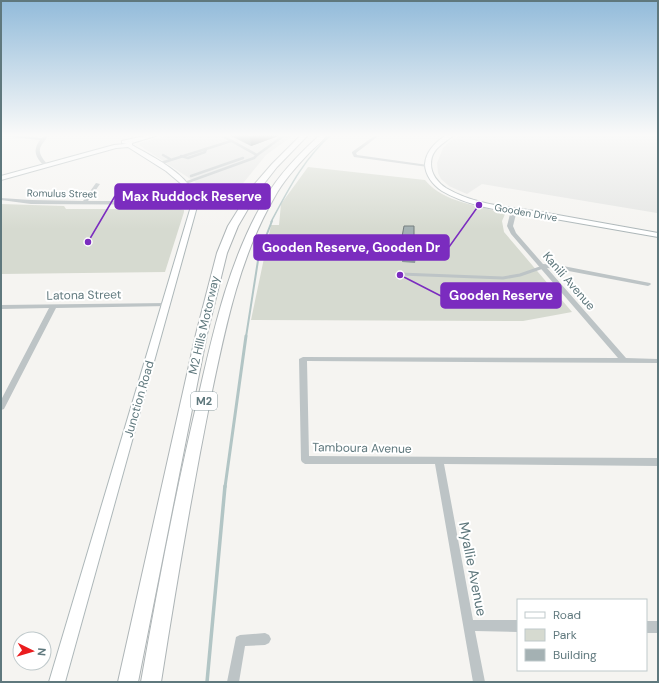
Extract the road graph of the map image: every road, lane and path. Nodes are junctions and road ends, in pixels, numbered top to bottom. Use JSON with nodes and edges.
{"nodes":[{"id":1,"x":46,"y":166,"type":"edge"},
{"id":2,"x":160,"y":166,"type":"edge"},
{"id":3,"x":220,"y":166,"type":"edge"},
{"id":4,"x":232,"y":166,"type":"edge"},
{"id":5,"x":274,"y":166,"type":"edge"},
{"id":6,"x":293,"y":166,"type":"edge"},
{"id":7,"x":428,"y":166,"type":"edge"},
{"id":8,"x":191,"y":176,"type":"dead end"},
{"id":9,"x":1,"y":178,"type":"edge"},
{"id":10,"x":185,"y":183,"type":"junction"},
{"id":11,"x":98,"y":184,"type":"dead end"},
{"id":12,"x":1,"y":199,"type":"edge"},
{"id":13,"x":85,"y":202,"type":"junction"},
{"id":14,"x":195,"y":203,"type":"junction"},
{"id":15,"x":514,"y":210,"type":"junction"},
{"id":16,"x":658,"y":235,"type":"edge"},
{"id":17,"x":542,"y":267,"type":"junction"},
{"id":18,"x":400,"y":274,"type":"dead end"},
{"id":19,"x":648,"y":284,"type":"dead end"},
{"id":20,"x":167,"y":305,"type":"junction"},
{"id":21,"x":54,"y":306,"type":"junction"},
{"id":22,"x":1,"y":307,"type":"edge"},
{"id":23,"x":624,"y":361,"type":"junction"},
{"id":24,"x":658,"y":361,"type":"edge"},
{"id":25,"x":1,"y":389,"type":"edge"},
{"id":26,"x":10,"y":389,"type":"junction"},
{"id":27,"x":1,"y":407,"type":"edge"},
{"id":28,"x":439,"y":461,"type":"junction"},
{"id":29,"x":658,"y":462,"type":"edge"},
{"id":30,"x":470,"y":625,"type":"junction"},
{"id":31,"x":517,"y":626,"type":"edge"},
{"id":32,"x":647,"y":627,"type":"edge"},
{"id":33,"x":658,"y":627,"type":"edge"},
{"id":34,"x":266,"y":639,"type":"dead end"},
{"id":35,"x":57,"y":682,"type":"edge"},
{"id":36,"x":128,"y":682,"type":"edge"},
{"id":37,"x":151,"y":682,"type":"edge"},
{"id":38,"x":233,"y":682,"type":"edge"},
{"id":39,"x":479,"y":682,"type":"edge"}],
"edges":[{"from":1,"to":9,"type":"street"},
{"from":2,"to":10,"type":"street"},
{"from":3,"to":8,"type":"lane"},
{"from":4,"to":10,"type":"lane"},
{"from":5,"to":36,"type":"highway","name":"M2 Hills Motorway","number":"M2"},
{"from":6,"to":37,"type":"highway","name":"M2 Hills Motorway","number":"M2"},
{"from":7,"to":15,"type":"street","name":"Gooden Drive"},
{"from":10,"to":14,"type":"street"},
{"from":11,"to":13,"type":"street"},
{"from":12,"to":13,"type":"street","name":"Romulus Street"},
{"from":13,"to":14,"type":"street","name":"Romulus Street"},
{"from":14,"to":20,"type":"street","name":"Junction Road"},
{"from":15,"to":16,"type":"street","name":"Gooden Drive"},
{"from":15,"to":17,"type":"street","name":"Kanili Avenue"},
{"from":17,"to":18,"type":"lane"},
{"from":17,"to":19,"type":"street"},
{"from":17,"to":23,"type":"street","name":"Kanili Avenue"},
{"from":20,"to":21,"type":"street","name":"Latona Street"},
{"from":20,"to":35,"type":"street","name":"Junction Road"},
{"from":21,"to":22,"type":"street","name":"Latona Street"},
{"from":21,"to":26,"type":"street"},
{"from":23,"to":24,"type":"street","name":"Tamboura Avenue"},
{"from":23,"to":28,"type":"street","name":"Tamboura Avenue"},
{"from":25,"to":26,"type":"street"},
{"from":26,"to":27,"type":"street"},
{"from":28,"to":29,"type":"street","name":"Tamboura Avenue"},
{"from":28,"to":30,"type":"street","name":"Myallie Avenue"},
{"from":30,"to":31,"type":"street"},
{"from":30,"to":39,"type":"street","name":"Myallie Avenue"},
{"from":32,"to":33,"type":"street"},
{"from":34,"to":38,"type":"street"}]}
